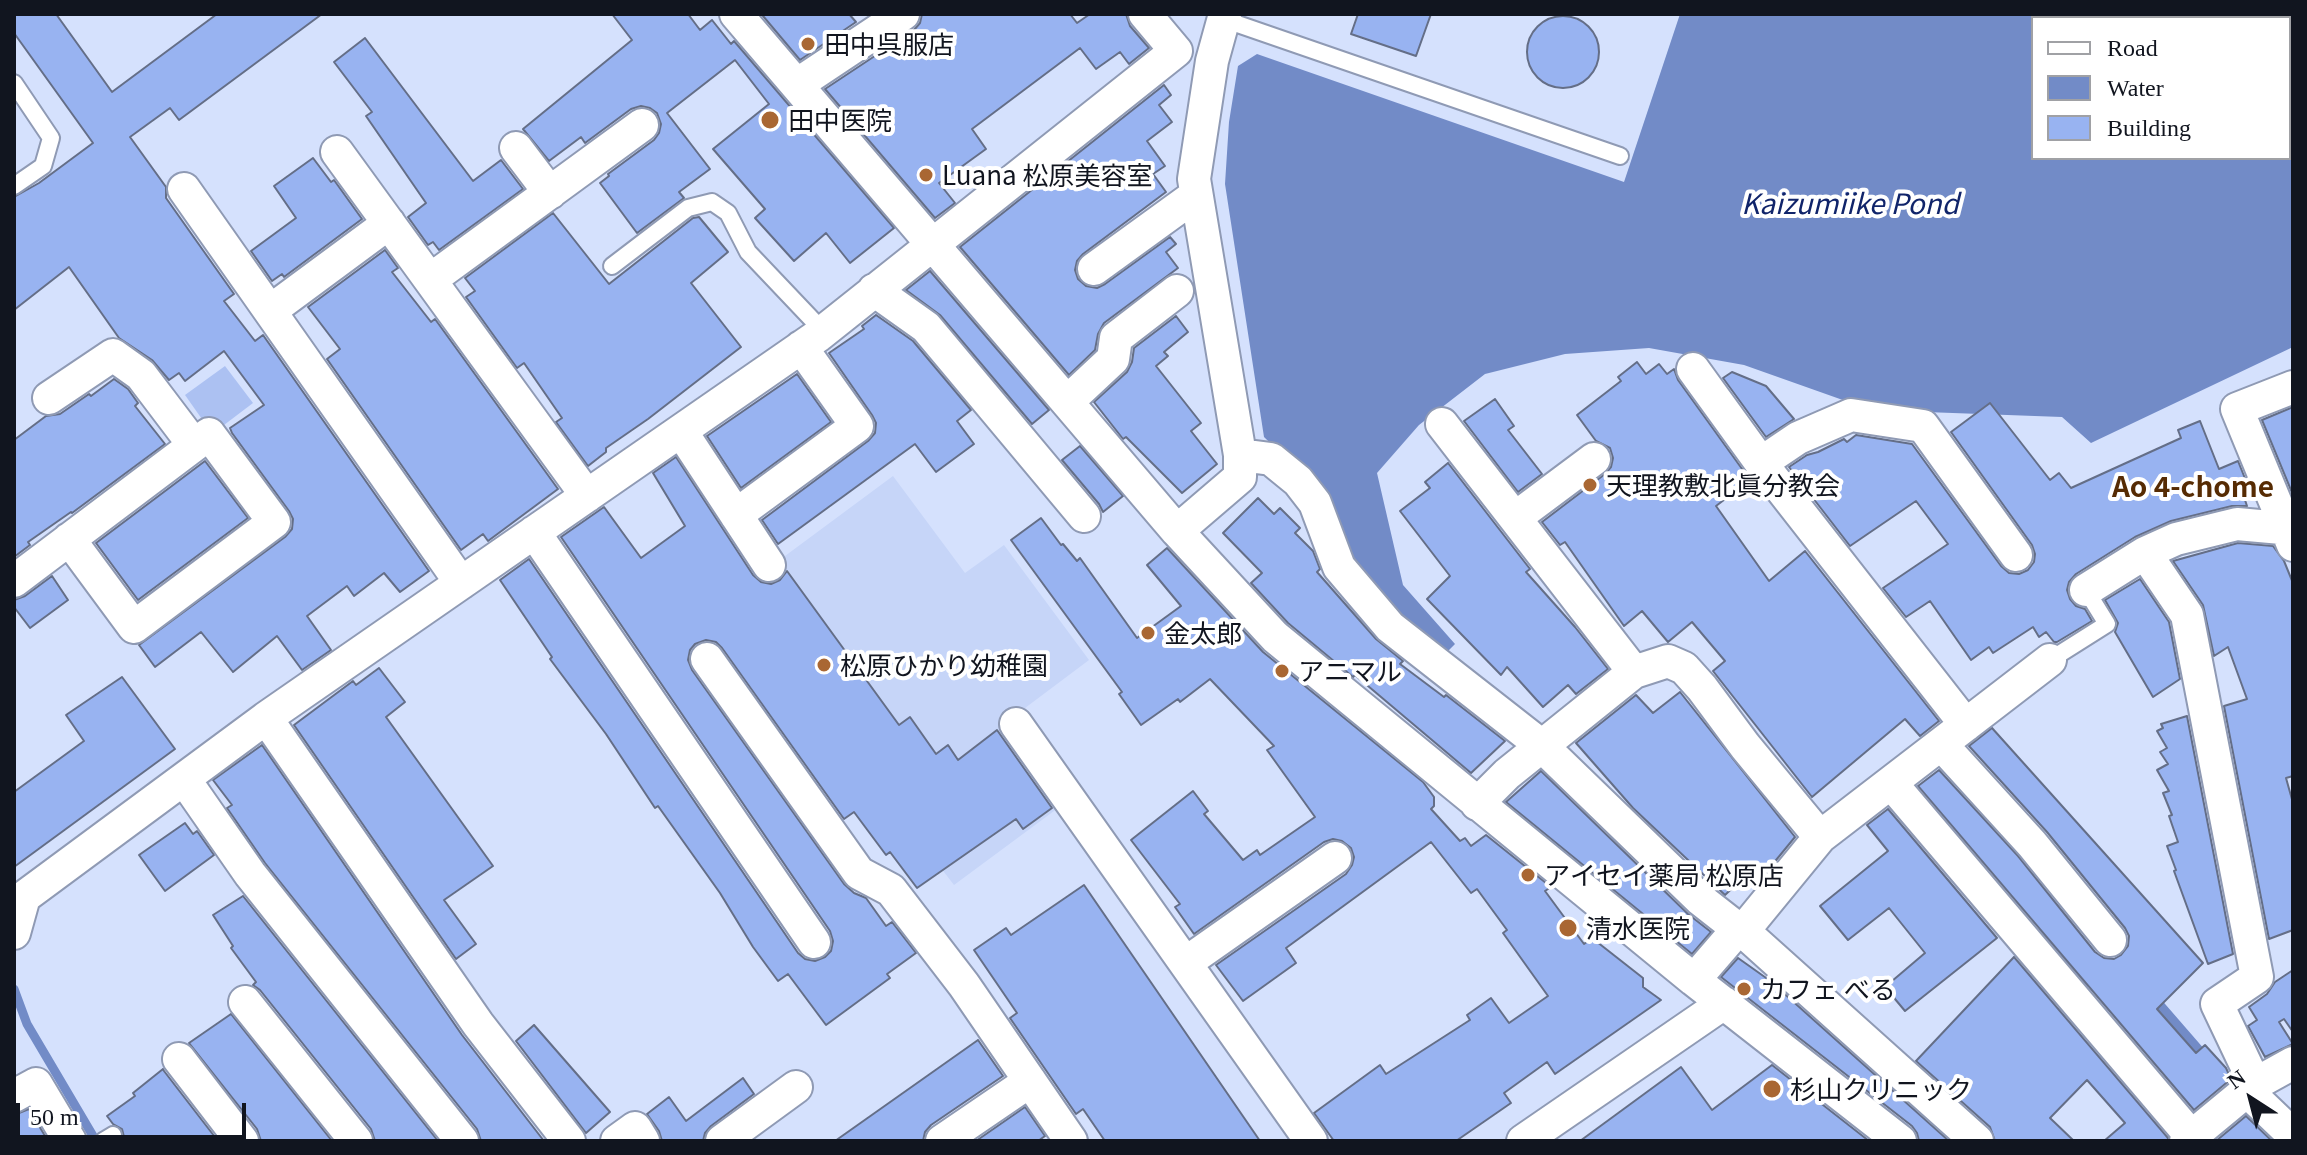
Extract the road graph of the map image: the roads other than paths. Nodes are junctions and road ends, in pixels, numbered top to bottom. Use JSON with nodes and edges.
{"nodes":[{"id":1,"x":736,"y":14,"type":"edge"},
{"id":2,"x":903,"y":14,"type":"edge"},
{"id":3,"x":1145,"y":14,"type":"edge"},
{"id":4,"x":1224,"y":17,"type":"edge"},
{"id":5,"x":14,"y":83,"type":"edge"},
{"id":6,"x":798,"y":84,"type":"junction"},
{"id":7,"x":642,"y":125,"type":"dead end"},
{"id":8,"x":516,"y":148,"type":"dead end"},
{"id":9,"x":337,"y":152,"type":"dead end"},
{"id":10,"x":1620,"y":156,"type":"dead end"},
{"id":11,"x":14,"y":186,"type":"edge"},
{"id":12,"x":184,"y":189,"type":"dead end"},
{"id":13,"x":550,"y":193,"type":"junction"},
{"id":14,"x":1196,"y":195,"type":"junction"},
{"id":15,"x":389,"y":223,"type":"junction"},
{"id":16,"x":932,"y":243,"type":"junction"},
{"id":17,"x":612,"y":266,"type":"dead end"},
{"id":18,"x":1094,"y":269,"type":"dead end"},
{"id":19,"x":430,"y":280,"type":"junction"},
{"id":20,"x":874,"y":290,"type":"junction"},
{"id":21,"x":1177,"y":291,"type":"dead end"},
{"id":22,"x":270,"y":311,"type":"junction"},
{"id":23,"x":812,"y":339,"type":"junction"},
{"id":24,"x":1693,"y":369,"type":"dead end"},
{"id":25,"x":2293,"y":387,"type":"edge"},
{"id":26,"x":49,"y":398,"type":"dead end"},
{"id":27,"x":1067,"y":402,"type":"junction"},
{"id":28,"x":1442,"y":424,"type":"dead end"},
{"id":29,"x":681,"y":431,"type":"junction"},
{"id":30,"x":194,"y":445,"type":"junction"},
{"id":31,"x":1240,"y":455,"type":"junction"},
{"id":32,"x":1594,"y":459,"type":"dead end"},
{"id":33,"x":1761,"y":463,"type":"junction"},
{"id":34,"x":587,"y":496,"type":"junction"},
{"id":35,"x":736,"y":515,"type":"junction"},
{"id":36,"x":1084,"y":516,"type":"dead end"},
{"id":37,"x":1515,"y":518,"type":"junction"},
{"id":38,"x":1177,"y":531,"type":"junction"},
{"id":39,"x":534,"y":532,"type":"junction"},
{"id":40,"x":2291,"y":534,"type":"edge"},
{"id":41,"x":69,"y":539,"type":"junction"},
{"id":42,"x":2145,"y":553,"type":"junction"},
{"id":43,"x":2016,"y":555,"type":"dead end"},
{"id":44,"x":769,"y":565,"type":"dead end"},
{"id":45,"x":14,"y":581,"type":"edge"},
{"id":46,"x":461,"y":583,"type":"junction"},
{"id":47,"x":2086,"y":590,"type":"joint"},
{"id":48,"x":707,"y":659,"type":"dead end"},
{"id":49,"x":2050,"y":660,"type":"joint"},
{"id":50,"x":1634,"y":672,"type":"junction"},
{"id":51,"x":266,"y":718,"type":"junction"},
{"id":52,"x":1016,"y":724,"type":"dead end"},
{"id":53,"x":1966,"y":725,"type":"junction"},
{"id":54,"x":1941,"y":744,"type":"junction"},
{"id":55,"x":1542,"y":746,"type":"junction"},
{"id":56,"x":184,"y":779,"type":"junction"},
{"id":57,"x":1891,"y":783,"type":"junction"},
{"id":58,"x":1477,"y":804,"type":"junction"},
{"id":59,"x":1820,"y":837,"type":"junction"},
{"id":60,"x":1335,"y":858,"type":"dead end"},
{"id":61,"x":1741,"y":930,"type":"junction"},
{"id":62,"x":14,"y":933,"type":"edge"},
{"id":63,"x":2110,"y":940,"type":"dead end"},
{"id":64,"x":814,"y":942,"type":"dead end"},
{"id":65,"x":1187,"y":962,"type":"junction"},
{"id":66,"x":1694,"y":980,"type":"junction"},
{"id":67,"x":245,"y":1002,"type":"dead end"},
{"id":68,"x":1724,"y":1003,"type":"junction"},
{"id":69,"x":179,"y":1059,"type":"dead end"},
{"id":70,"x":2293,"y":1063,"type":"edge"},
{"id":71,"x":1030,"y":1081,"type":"junction"},
{"id":72,"x":796,"y":1087,"type":"dead end"},
{"id":73,"x":2251,"y":1088,"type":"junction"},
{"id":74,"x":14,"y":1096,"type":"edge"},
{"id":75,"x":2293,"y":1135,"type":"edge"},
{"id":76,"x":2189,"y":1139,"type":"edge"},
{"id":77,"x":70,"y":1141,"type":"edge"},
{"id":78,"x":242,"y":1141,"type":"edge"},
{"id":79,"x":356,"y":1141,"type":"edge"},
{"id":80,"x":462,"y":1141,"type":"edge"},
{"id":81,"x":569,"y":1141,"type":"edge"},
{"id":82,"x":617,"y":1141,"type":"edge"},
{"id":83,"x":643,"y":1141,"type":"edge"},
{"id":84,"x":722,"y":1141,"type":"edge"},
{"id":85,"x":942,"y":1141,"type":"edge"},
{"id":86,"x":1071,"y":1141,"type":"edge"},
{"id":87,"x":1311,"y":1141,"type":"edge"},
{"id":88,"x":1523,"y":1141,"type":"edge"},
{"id":89,"x":1900,"y":1141,"type":"edge"},
{"id":90,"x":1977,"y":1141,"type":"edge"}],
"edges":[{"from":1,"to":6,"type":"street"},
{"from":2,"to":6,"type":"street"},
{"from":3,"to":16,"type":"street"},
{"from":4,"to":10,"type":"lane"},
{"from":4,"to":14,"type":"street"},
{"from":5,"to":11,"type":"lane"},
{"from":6,"to":16,"type":"street"},
{"from":7,"to":13,"type":"street"},
{"from":8,"to":13,"type":"street"},
{"from":9,"to":15,"type":"street"},
{"from":12,"to":22,"type":"street"},
{"from":13,"to":19,"type":"street"},
{"from":14,"to":18,"type":"street"},
{"from":14,"to":31,"type":"street"},
{"from":15,"to":19,"type":"street"},
{"from":15,"to":22,"type":"street"},
{"from":16,"to":20,"type":"street"},
{"from":16,"to":27,"type":"street"},
{"from":17,"to":23,"type":"lane"},
{"from":19,"to":34,"type":"street"},
{"from":20,"to":23,"type":"street"},
{"from":20,"to":36,"type":"street"},
{"from":21,"to":27,"type":"street"},
{"from":22,"to":46,"type":"street"},
{"from":23,"to":29,"type":"street"},
{"from":23,"to":35,"type":"street"},
{"from":24,"to":33,"type":"street"},
{"from":25,"to":40,"type":"street"},
{"from":26,"to":30,"type":"street"},
{"from":27,"to":38,"type":"street"},
{"from":28,"to":37,"type":"street"},
{"from":29,"to":34,"type":"street"},
{"from":29,"to":35,"type":"street"},
{"from":30,"to":41,"type":"street"},
{"from":30,"to":41,"type":"street"},
{"from":31,"to":38,"type":"street"},
{"from":31,"to":55,"type":"street"},
{"from":32,"to":37,"type":"street"},
{"from":33,"to":43,"type":"street"},
{"from":33,"to":53,"type":"street"},
{"from":34,"to":39,"type":"street"},
{"from":35,"to":44,"type":"street"},
{"from":37,"to":50,"type":"street"},
{"from":38,"to":58,"type":"street"},
{"from":39,"to":46,"type":"street"},
{"from":39,"to":64,"type":"street"},
{"from":40,"to":42,"type":"street"},
{"from":41,"to":45,"type":"street"},
{"from":42,"to":47,"type":"street"},
{"from":42,"to":73,"type":"street"},
{"from":46,"to":51,"type":"street"},
{"from":47,"to":49,"type":"lane"},
{"from":48,"to":71,"type":"street"},
{"from":49,"to":53,"type":"street"},
{"from":50,"to":55,"type":"street"},
{"from":50,"to":59,"type":"street"},
{"from":51,"to":56,"type":"street"},
{"from":51,"to":81,"type":"street"},
{"from":52,"to":65,"type":"street"},
{"from":53,"to":54,"type":"street"},
{"from":54,"to":57,"type":"street"},
{"from":54,"to":63,"type":"street"},
{"from":55,"to":58,"type":"street"},
{"from":55,"to":61,"type":"street"},
{"from":56,"to":62,"type":"street"},
{"from":56,"to":80,"type":"street"},
{"from":57,"to":59,"type":"street"},
{"from":57,"to":76,"type":"street"},
{"from":58,"to":66,"type":"street"},
{"from":59,"to":61,"type":"street"},
{"from":60,"to":65,"type":"street"},
{"from":61,"to":66,"type":"street"},
{"from":61,"to":90,"type":"street"},
{"from":65,"to":87,"type":"street"},
{"from":66,"to":68,"type":"street"},
{"from":67,"to":79,"type":"street"},
{"from":68,"to":88,"type":"street"},
{"from":68,"to":89,"type":"street"},
{"from":69,"to":78,"type":"street"},
{"from":70,"to":73,"type":"street"},
{"from":71,"to":85,"type":"street"},
{"from":71,"to":86,"type":"street"},
{"from":72,"to":84,"type":"street"},
{"from":73,"to":75,"type":"street"},
{"from":73,"to":76,"type":"street"},
{"from":74,"to":77,"type":"street"},
{"from":82,"to":83,"type":"street"}]}
